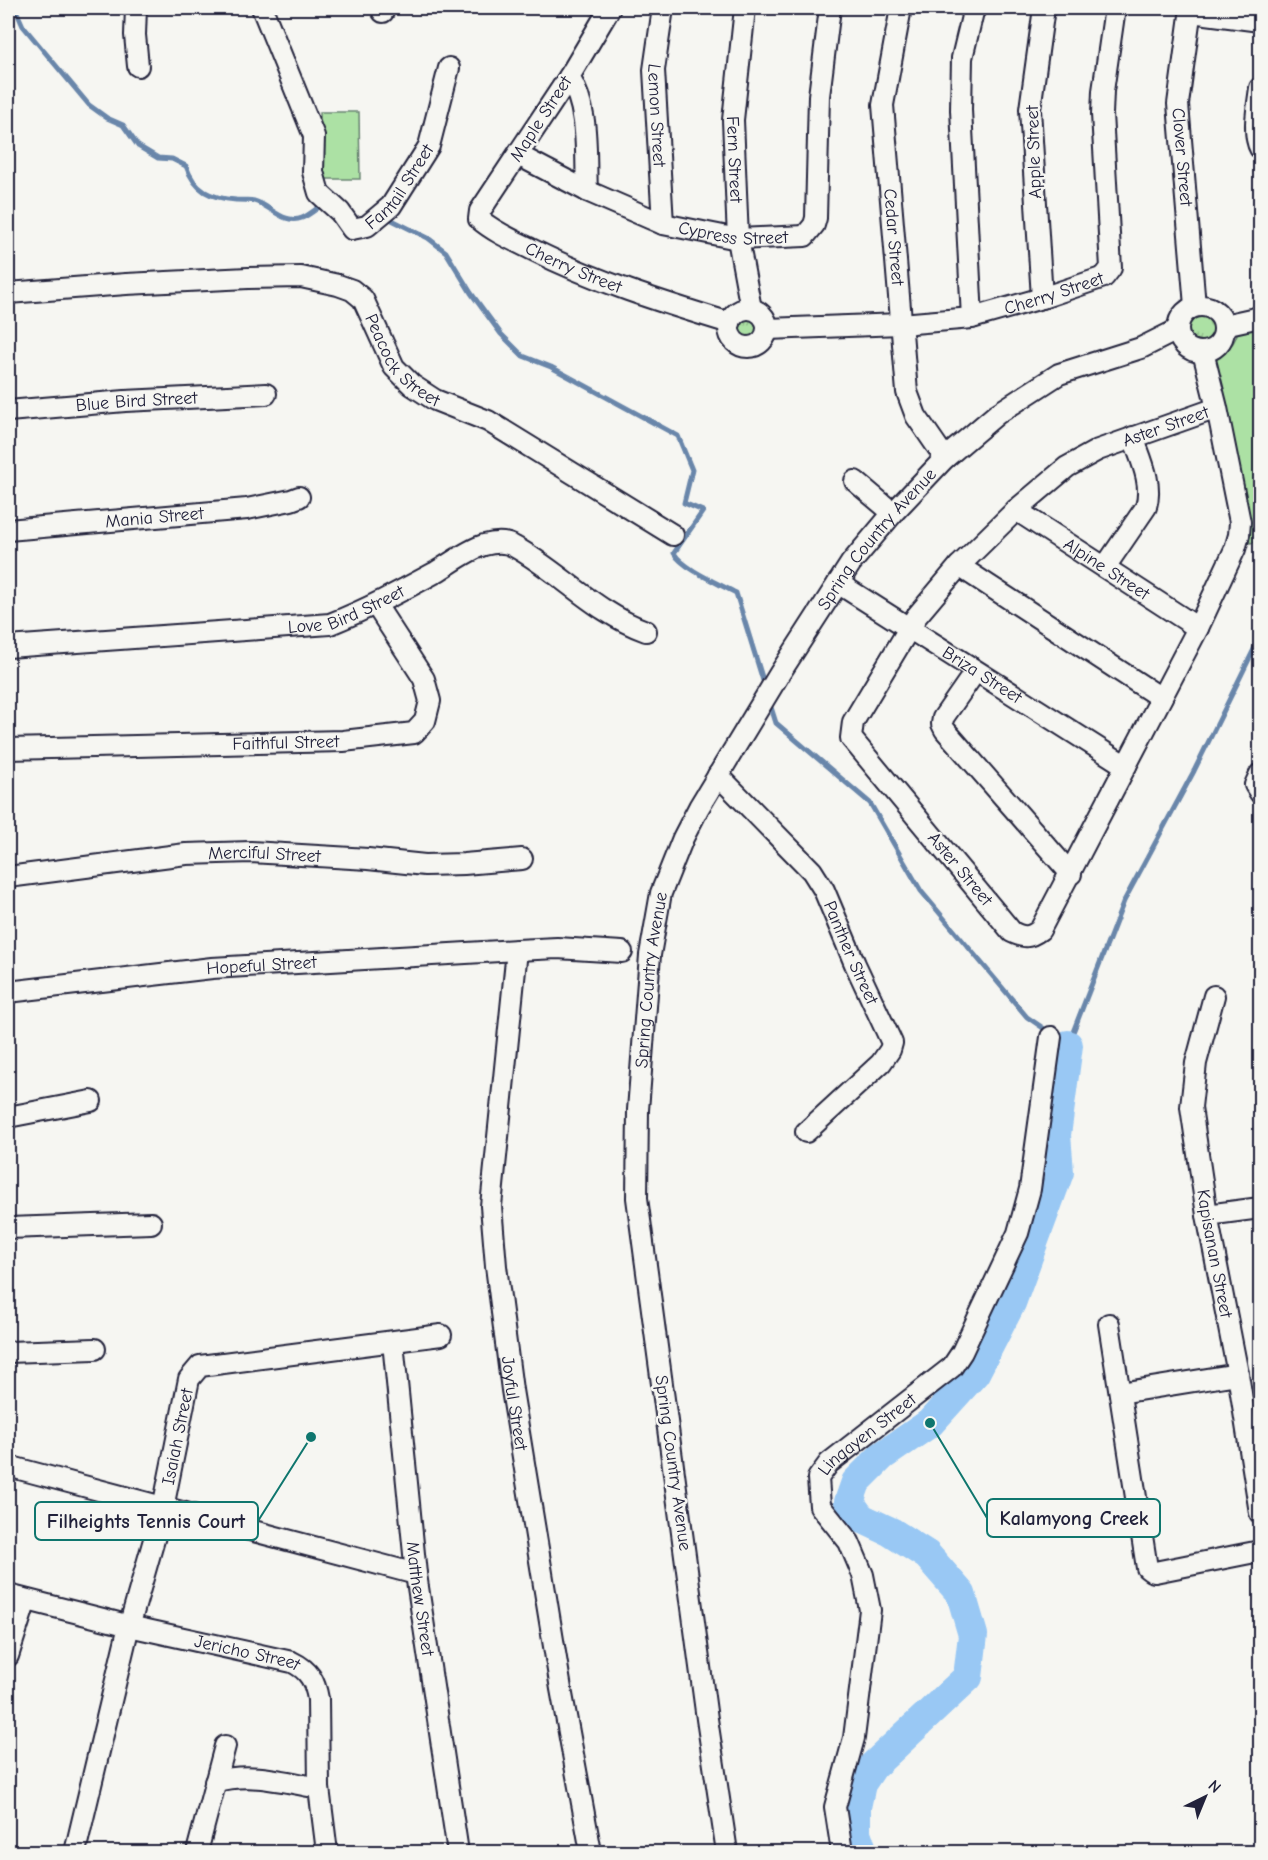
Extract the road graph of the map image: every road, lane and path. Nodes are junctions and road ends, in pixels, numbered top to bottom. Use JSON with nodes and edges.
{"nodes":[{"id":1,"x":136,"y":8,"type":"edge"},
{"id":2,"x":262,"y":8,"type":"edge"},
{"id":3,"x":610,"y":8,"type":"edge"},
{"id":4,"x":663,"y":8,"type":"edge"},
{"id":5,"x":745,"y":8,"type":"edge"},
{"id":6,"x":830,"y":8,"type":"edge"},
{"id":7,"x":901,"y":8,"type":"edge"},
{"id":8,"x":976,"y":8,"type":"edge"},
{"id":9,"x":1044,"y":8,"type":"edge"},
{"id":10,"x":1115,"y":8,"type":"edge"},
{"id":11,"x":1191,"y":10,"type":"edge"},
{"id":12,"x":1260,"y":21,"type":"edge"},
{"id":13,"x":138,"y":66,"type":"dead end"},
{"id":14,"x":449,"y":68,"type":"dead end"},
{"id":15,"x":569,"y":77,"type":"junction"},
{"id":16,"x":1260,"y":88,"type":"edge"},
{"id":17,"x":1260,"y":148,"type":"edge"},
{"id":18,"x":518,"y":155,"type":"junction"},
{"id":19,"x":587,"y":191,"type":"junction"},
{"id":20,"x":663,"y":224,"type":"junction"},
{"id":21,"x":488,"y":227,"type":"joint"},
{"id":22,"x":738,"y":239,"type":"junction"},
{"id":23,"x":8,"y":293,"type":"edge"},
{"id":24,"x":1042,"y":298,"type":"junction"},
{"id":25,"x":1195,"y":306,"type":"junction"},
{"id":26,"x":751,"y":309,"type":"junction"},
{"id":27,"x":1260,"y":317,"type":"edge"},
{"id":28,"x":972,"y":318,"type":"junction"},
{"id":29,"x":729,"y":323,"type":"junction"},
{"id":30,"x":901,"y":324,"type":"junction"},
{"id":31,"x":1224,"y":325,"type":"junction"},
{"id":32,"x":767,"y":328,"type":"junction"},
{"id":33,"x":1177,"y":330,"type":"junction"},
{"id":34,"x":1203,"y":352,"type":"junction"},
{"id":35,"x":267,"y":394,"type":"dead end"},
{"id":36,"x":1218,"y":408,"type":"junction"},
{"id":37,"x":8,"y":411,"type":"edge"},
{"id":38,"x":1133,"y":437,"type":"junction"},
{"id":39,"x":945,"y":458,"type":"junction"},
{"id":40,"x":855,"y":481,"type":"dead end"},
{"id":41,"x":299,"y":497,"type":"dead end"},
{"id":42,"x":1016,"y":510,"type":"junction"},
{"id":43,"x":893,"y":513,"type":"junction"},
{"id":44,"x":8,"y":530,"type":"edge"},
{"id":45,"x":673,"y":535,"type":"dead end"},
{"id":46,"x":959,"y":566,"type":"junction"},
{"id":47,"x":1105,"y":567,"type":"junction"},
{"id":48,"x":838,"y":584,"type":"junction"},
{"id":49,"x":376,"y":605,"type":"junction"},
{"id":50,"x":1198,"y":628,"type":"junction"},
{"id":51,"x":907,"y":629,"type":"junction"},
{"id":52,"x":646,"y":631,"type":"dead end"},
{"id":53,"x":8,"y":647,"type":"edge"},
{"id":54,"x":975,"y":672,"type":"junction"},
{"id":55,"x":1161,"y":698,"type":"junction"},
{"id":56,"x":8,"y":749,"type":"edge"},
{"id":57,"x":1126,"y":766,"type":"junction"},
{"id":58,"x":1260,"y":774,"type":"edge"},
{"id":59,"x":718,"y":775,"type":"junction"},
{"id":60,"x":1260,"y":793,"type":"edge"},
{"id":61,"x":522,"y":859,"type":"dead end"},
{"id":62,"x":1071,"y":874,"type":"junction"},
{"id":63,"x":8,"y":878,"type":"edge"},
{"id":64,"x":517,"y":950,"type":"junction"},
{"id":65,"x":621,"y":952,"type":"dead end"},
{"id":66,"x":8,"y":993,"type":"edge"},
{"id":67,"x":1215,"y":996,"type":"dead end"},
{"id":68,"x":1051,"y":1037,"type":"dead end"},
{"id":69,"x":91,"y":1101,"type":"dead end"},
{"id":70,"x":8,"y":1117,"type":"edge"},
{"id":71,"x":806,"y":1132,"type":"dead end"},
{"id":72,"x":1260,"y":1208,"type":"edge"},
{"id":73,"x":1207,"y":1215,"type":"junction"},
{"id":74,"x":151,"y":1223,"type":"dead end"},
{"id":75,"x":8,"y":1228,"type":"edge"},
{"id":76,"x":1109,"y":1324,"type":"dead end"},
{"id":77,"x":441,"y":1335,"type":"dead end"},
{"id":78,"x":393,"y":1342,"type":"junction"},
{"id":79,"x":95,"y":1349,"type":"dead end"},
{"id":80,"x":8,"y":1352,"type":"edge"},
{"id":81,"x":1238,"y":1374,"type":"junction"},
{"id":82,"x":1120,"y":1393,"type":"junction"},
{"id":83,"x":8,"y":1466,"type":"edge"},
{"id":84,"x":163,"y":1508,"type":"junction"},
{"id":85,"x":1260,"y":1513,"type":"edge"},
{"id":86,"x":1260,"y":1551,"type":"edge"},
{"id":87,"x":416,"y":1574,"type":"junction"},
{"id":88,"x":17,"y":1597,"type":"edge"},
{"id":89,"x":129,"y":1625,"type":"junction"},
{"id":90,"x":8,"y":1656,"type":"edge"},
{"id":91,"x":225,"y":1746,"type":"dead end"},
{"id":92,"x":215,"y":1782,"type":"junction"},
{"id":93,"x":319,"y":1788,"type":"junction"},
{"id":94,"x":75,"y":1852,"type":"edge"},
{"id":95,"x":197,"y":1852,"type":"edge"},
{"id":96,"x":327,"y":1852,"type":"edge"},
{"id":97,"x":458,"y":1852,"type":"edge"},
{"id":98,"x":591,"y":1852,"type":"edge"},
{"id":99,"x":728,"y":1852,"type":"edge"},
{"id":100,"x":842,"y":1852,"type":"edge"}],
"edges":[{"from":1,"to":13,"type":"street"},
{"from":2,"to":14,"type":"street","name":"Fantail Street"},
{"from":3,"to":15,"type":"street","name":"Maple Street"},
{"from":4,"to":20,"type":"street","name":"Lemon Street"},
{"from":5,"to":22,"type":"street","name":"Fern Street"},
{"from":6,"to":22,"type":"street","name":"Cypress Street"},
{"from":7,"to":30,"type":"street","name":"Cedar Street"},
{"from":8,"to":28,"type":"street"},
{"from":9,"to":24,"type":"street","name":"Apple Street"},
{"from":10,"to":24,"type":"street","name":"Cherry Street"},
{"from":11,"to":12,"type":"street"},
{"from":11,"to":25,"type":"street","name":"Clover Street"},
{"from":15,"to":18,"type":"street","name":"Maple Street"},
{"from":15,"to":19,"type":"street"},
{"from":16,"to":17,"type":"street"},
{"from":18,"to":19,"type":"street","name":"Cypress Street"},
{"from":18,"to":21,"type":"street","name":"Maple Street"},
{"from":19,"to":20,"type":"street","name":"Cypress Street"},
{"from":20,"to":22,"type":"street","name":"Cypress Street"},
{"from":21,"to":29,"type":"street","name":"Cherry Street"},
{"from":22,"to":26,"type":"street","name":"Fern Street"},
{"from":23,"to":45,"type":"street","name":"Peacock Street"},
{"from":24,"to":28,"type":"street","name":"Cherry Street"},
{"from":25,"to":31,"type":"street"},
{"from":25,"to":33,"type":"street"},
{"from":26,"to":29,"type":"street"},
{"from":26,"to":32,"type":"street"},
{"from":27,"to":31,"type":"street"},
{"from":28,"to":30,"type":"street","name":"Cherry Street"},
{"from":29,"to":32,"type":"street"},
{"from":30,"to":32,"type":"street","name":"Cherry Street"},
{"from":30,"to":39,"type":"street","name":"Cedar Street"},
{"from":31,"to":34,"type":"street"},
{"from":33,"to":34,"type":"street"},
{"from":33,"to":39,"type":"street","name":"Spring Country Avenue"},
{"from":34,"to":36,"type":"street","name":"Aster Street"},
{"from":35,"to":37,"type":"street","name":"Blue Bird Street"},
{"from":36,"to":38,"type":"street","name":"Aster Street"},
{"from":36,"to":50,"type":"street","name":"Aster Street"},
{"from":38,"to":42,"type":"street","name":"Aster Street"},
{"from":38,"to":47,"type":"street"},
{"from":39,"to":43,"type":"street","name":"Spring Country Avenue"},
{"from":40,"to":43,"type":"street"},
{"from":41,"to":44,"type":"street","name":"Mania Street"},
{"from":42,"to":46,"type":"street","name":"Aster Street"},
{"from":42,"to":47,"type":"street","name":"Alpine Street"},
{"from":43,"to":48,"type":"street","name":"Spring Country Avenue"},
{"from":46,"to":51,"type":"street","name":"Aster Street"},
{"from":46,"to":55,"type":"street"},
{"from":47,"to":50,"type":"street","name":"Alpine Street"},
{"from":48,"to":51,"type":"street","name":"Briza Street"},
{"from":48,"to":59,"type":"street","name":"Spring Country Avenue"},
{"from":49,"to":52,"type":"street","name":"Love Bird Street"},
{"from":49,"to":53,"type":"street","name":"Love Bird Street"},
{"from":49,"to":56,"type":"street","name":"Faithful Street"},
{"from":50,"to":55,"type":"street","name":"Aster Street"},
{"from":51,"to":54,"type":"street","name":"Briza Street"},
{"from":51,"to":62,"type":"street","name":"Aster Street"},
{"from":54,"to":57,"type":"street","name":"Briza Street"},
{"from":54,"to":62,"type":"street"},
{"from":55,"to":57,"type":"street","name":"Aster Street"},
{"from":57,"to":62,"type":"street","name":"Aster Street"},
{"from":58,"to":60,"type":"street"},
{"from":59,"to":71,"type":"street","name":"Panther Street"},
{"from":59,"to":99,"type":"street","name":"Spring Country Avenue"},
{"from":61,"to":63,"type":"street","name":"Merciful Street"},
{"from":64,"to":65,"type":"street","name":"Hopeful Street"},
{"from":64,"to":66,"type":"street","name":"Hopeful Street"},
{"from":64,"to":98,"type":"street","name":"Joyful Street"},
{"from":67,"to":73,"type":"street","name":"Kapisanan Street"},
{"from":68,"to":100,"type":"street","name":"Lingayen Street"},
{"from":69,"to":70,"type":"street"},
{"from":72,"to":73,"type":"street"},
{"from":73,"to":81,"type":"street","name":"Kapisanan Street"},
{"from":74,"to":75,"type":"street"},
{"from":76,"to":82,"type":"street"},
{"from":77,"to":78,"type":"street","name":"Isaiah Street"},
{"from":78,"to":84,"type":"street","name":"Isaiah Street"},
{"from":78,"to":87,"type":"street","name":"Matthew Street"},
{"from":79,"to":80,"type":"street"},
{"from":81,"to":82,"type":"street"},
{"from":81,"to":85,"type":"street","name":"Kapisanan Street"},
{"from":82,"to":86,"type":"street"},
{"from":83,"to":84,"type":"street"},
{"from":84,"to":87,"type":"street"},
{"from":84,"to":89,"type":"street","name":"Isaiah Street"},
{"from":87,"to":97,"type":"street","name":"Matthew Street"},
{"from":88,"to":89,"type":"street","name":"Jericho Street"},
{"from":88,"to":90,"type":"street"},
{"from":89,"to":93,"type":"street","name":"Jericho Street"},
{"from":89,"to":94,"type":"street","name":"Isaiah Street"},
{"from":91,"to":92,"type":"street"},
{"from":92,"to":93,"type":"street"},
{"from":92,"to":95,"type":"street"},
{"from":93,"to":96,"type":"street","name":"Jericho Street"}]}
